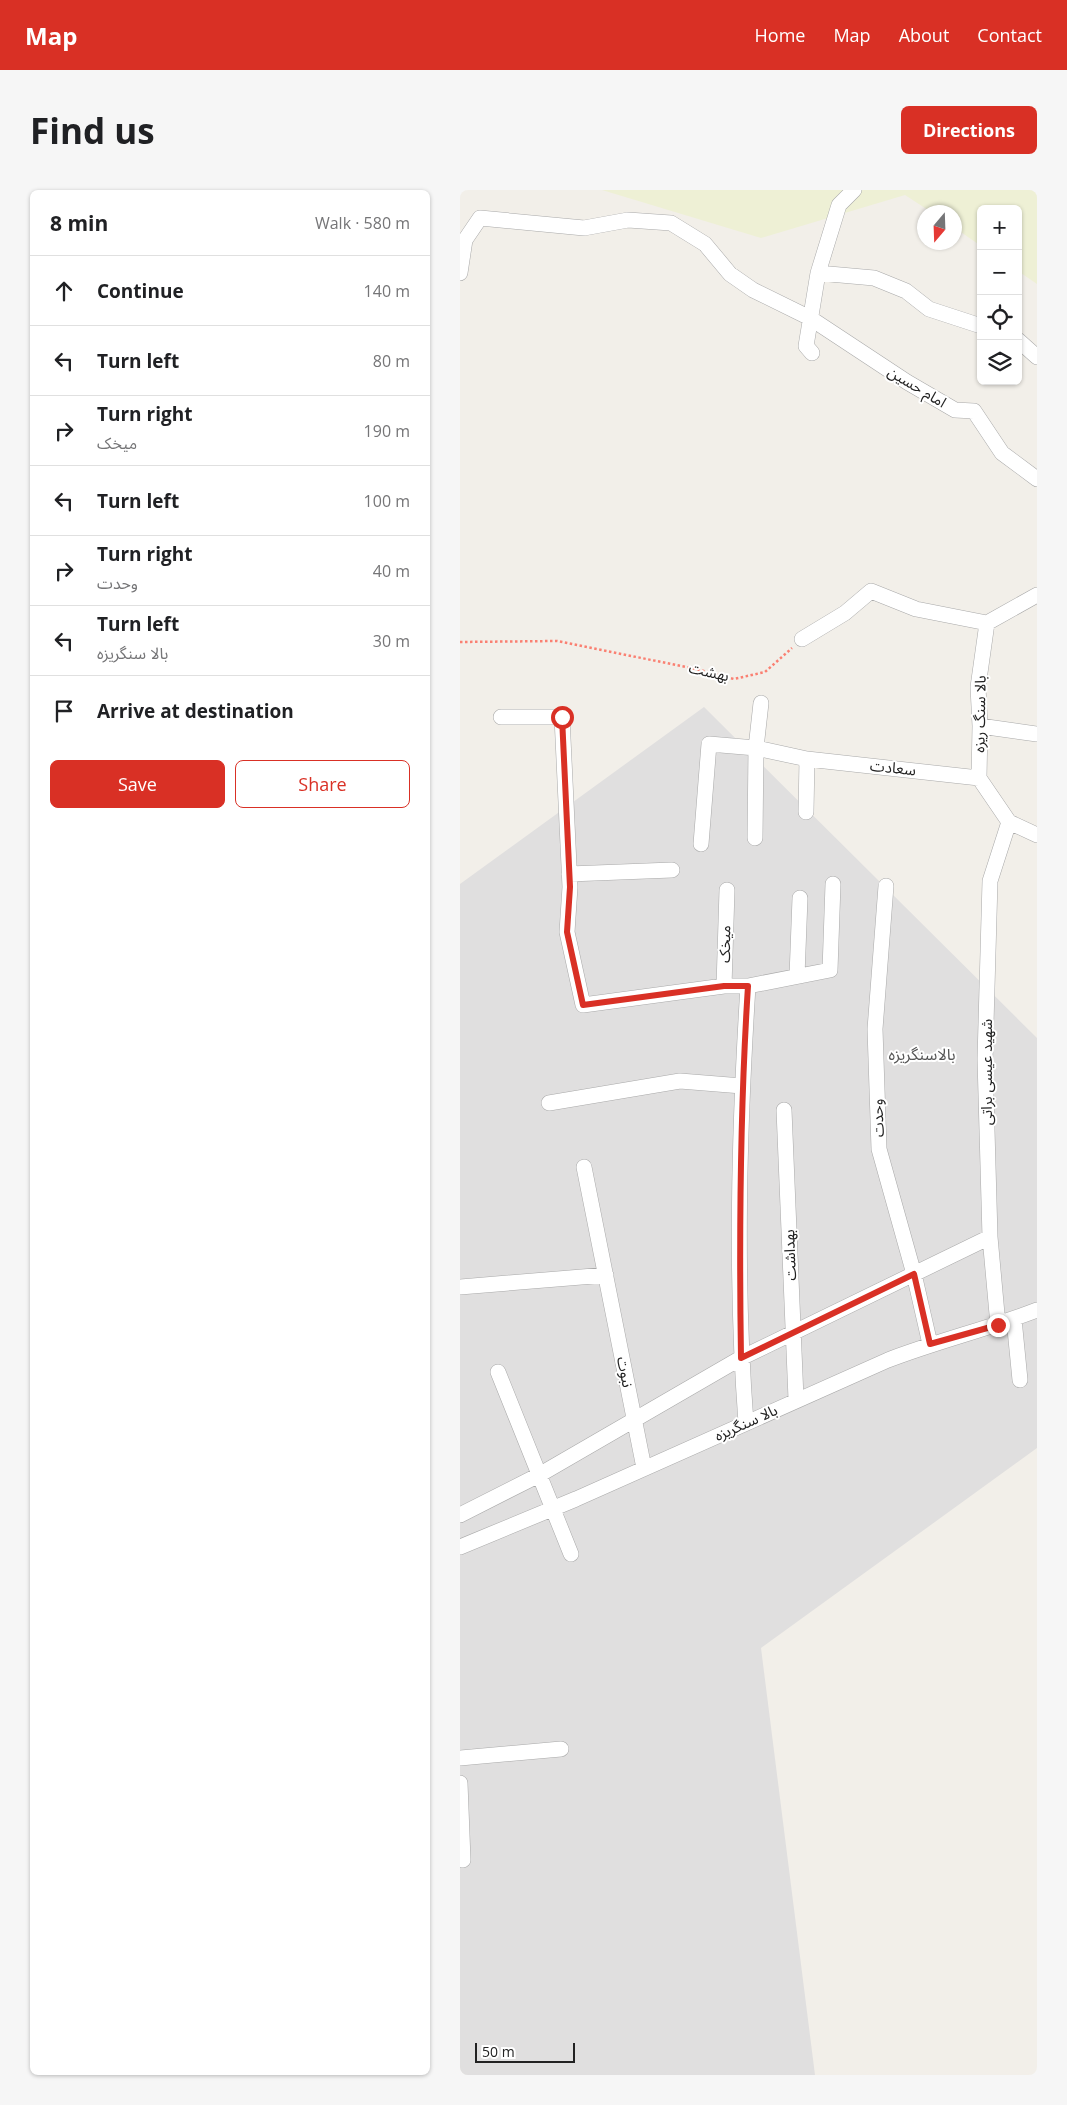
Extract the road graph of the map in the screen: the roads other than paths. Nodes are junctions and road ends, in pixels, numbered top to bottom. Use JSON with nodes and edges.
{"nodes":[{"id":1,"x":854,"y":190,"type":"edge"},
{"id":2,"x":460,"y":273,"type":"edge"},
{"id":3,"x":818,"y":273,"type":"junction"},
{"id":4,"x":810,"y":318,"type":"junction"},
{"id":5,"x":977,"y":325,"type":"edge"},
{"id":6,"x":1022,"y":343,"type":"edge"},
{"id":7,"x":812,"y":353,"type":"dead end"},
{"id":8,"x":1037,"y":356,"type":"edge"},
{"id":9,"x":1037,"y":479,"type":"edge"},
{"id":10,"x":1037,"y":595,"type":"edge"},
{"id":11,"x":987,"y":624,"type":"junction"},
{"id":12,"x":802,"y":639,"type":"road end"},
{"id":13,"x":761,"y":703,"type":"dead end"},
{"id":14,"x":501,"y":717,"type":"dead end"},
{"id":15,"x":980,"y":726,"type":"junction"},
{"id":16,"x":1037,"y":734,"type":"edge"},
{"id":17,"x":756,"y":748,"type":"junction"},
{"id":18,"x":807,"y":759,"type":"junction"},
{"id":19,"x":978,"y":778,"type":"junction"},
{"id":20,"x":806,"y":812,"type":"dead end"},
{"id":21,"x":1009,"y":822,"type":"junction"},
{"id":22,"x":1037,"y":835,"type":"edge"},
{"id":23,"x":755,"y":838,"type":"dead end"},
{"id":24,"x":702,"y":844,"type":"dead end"},
{"id":25,"x":672,"y":870,"type":"dead end"},
{"id":26,"x":569,"y":874,"type":"junction"},
{"id":27,"x":833,"y":884,"type":"dead end"},
{"id":28,"x":886,"y":886,"type":"dead end"},
{"id":29,"x":726,"y":890,"type":"dead end"},
{"id":30,"x":800,"y":898,"type":"dead end"},
{"id":31,"x":798,"y":976,"type":"junction"},
{"id":32,"x":724,"y":986,"type":"junction"},
{"id":33,"x":748,"y":986,"type":"junction"},
{"id":34,"x":742,"y":1086,"type":"junction"},
{"id":35,"x":549,"y":1103,"type":"dead end"},
{"id":36,"x":784,"y":1110,"type":"dead end"},
{"id":37,"x":584,"y":1168,"type":"dead end"},
{"id":38,"x":990,"y":1237,"type":"junction"},
{"id":39,"x":914,"y":1274,"type":"junction"},
{"id":40,"x":606,"y":1275,"type":"junction"},
{"id":41,"x":460,"y":1288,"type":"edge"},
{"id":42,"x":1037,"y":1310,"type":"edge"},
{"id":43,"x":1014,"y":1319,"type":"junction"},
{"id":44,"x":998,"y":1325,"type":"junction"},
{"id":45,"x":793,"y":1333,"type":"junction"},
{"id":46,"x":930,"y":1344,"type":"junction"},
{"id":47,"x":741,"y":1358,"type":"junction"},
{"id":48,"x":498,"y":1372,"type":"dead end"},
{"id":49,"x":1020,"y":1380,"type":"dead end"},
{"id":50,"x":796,"y":1400,"type":"junction"},
{"id":51,"x":635,"y":1421,"type":"junction"},
{"id":52,"x":746,"y":1423,"type":"junction"},
{"id":53,"x":644,"y":1468,"type":"junction"},
{"id":54,"x":539,"y":1475,"type":"junction"},
{"id":55,"x":552,"y":1509,"type":"junction"},
{"id":56,"x":460,"y":1515,"type":"edge"},
{"id":57,"x":462,"y":1541,"type":"edge"},
{"id":58,"x":570,"y":1554,"type":"dead end"},
{"id":59,"x":561,"y":1749,"type":"dead end"},
{"id":60,"x":460,"y":1758,"type":"edge"},
{"id":61,"x":460,"y":1783,"type":"edge"},
{"id":62,"x":463,"y":1860,"type":"dead end"}],
"edges":[{"from":1,"to":3,"type":"street"},
{"from":2,"to":4,"type":"street"},
{"from":3,"to":4,"type":"street"},
{"from":3,"to":5,"type":"street"},
{"from":4,"to":7,"type":"street"},
{"from":4,"to":9,"type":"street","name":"امام حسین"},
{"from":6,"to":8,"type":"street"},
{"from":10,"to":11,"type":"street"},
{"from":11,"to":12,"type":"street"},
{"from":11,"to":15,"type":"street","name":"بالا سنگ ریزه"},
{"from":13,"to":17,"type":"street"},
{"from":14,"to":26,"type":"street"},
{"from":15,"to":16,"type":"street"},
{"from":15,"to":19,"type":"street","name":"بالا سنگ ریزه"},
{"from":17,"to":18,"type":"street","name":"سعادت"},
{"from":17,"to":23,"type":"street"},
{"from":17,"to":24,"type":"street","name":"سعادت"},
{"from":18,"to":19,"type":"street","name":"سعادت"},
{"from":18,"to":20,"type":"street"},
{"from":19,"to":21,"type":"street"},
{"from":21,"to":22,"type":"street"},
{"from":21,"to":38,"type":"street","name":"شهید عیسی براتی"},
{"from":25,"to":26,"type":"street"},
{"from":26,"to":32,"type":"street"},
{"from":27,"to":31,"type":"street"},
{"from":28,"to":39,"type":"street","name":"وحدت"},
{"from":29,"to":32,"type":"street","name":"میخک"},
{"from":30,"to":31,"type":"street"},
{"from":31,"to":33,"type":"street"},
{"from":32,"to":33,"type":"street"},
{"from":33,"to":34,"type":"street"},
{"from":34,"to":35,"type":"street"},
{"from":34,"to":47,"type":"street"},
{"from":36,"to":45,"type":"street","name":"بهداشت"},
{"from":37,"to":40,"type":"street","name":"نبوت"},
{"from":38,"to":39,"type":"street"},
{"from":38,"to":44,"type":"street","name":"شهید عیسی براتی"},
{"from":39,"to":45,"type":"street"},
{"from":39,"to":46,"type":"street","name":"وحدت"},
{"from":40,"to":41,"type":"street"},
{"from":40,"to":51,"type":"street","name":"نبوت"},
{"from":42,"to":43,"type":"street","name":"بالا سنگریزه"},
{"from":43,"to":44,"type":"street","name":"بالا سنگریزه"},
{"from":43,"to":49,"type":"street"},
{"from":44,"to":46,"type":"street","name":"بالا سنگریزه"},
{"from":45,"to":47,"type":"street"},
{"from":45,"to":50,"type":"street","name":"بهداشت"},
{"from":46,"to":50,"type":"street","name":"بالا سنگریزه"},
{"from":47,"to":51,"type":"street"},
{"from":47,"to":52,"type":"street"},
{"from":48,"to":54,"type":"street"},
{"from":50,"to":52,"type":"street","name":"بالا سنگریزه"},
{"from":51,"to":53,"type":"street","name":"نبوت"},
{"from":51,"to":54,"type":"street"},
{"from":52,"to":53,"type":"street","name":"بالا سنگریزه"},
{"from":53,"to":55,"type":"street","name":"بالا سنگریزه"},
{"from":54,"to":55,"type":"street"},
{"from":54,"to":56,"type":"street"},
{"from":55,"to":57,"type":"street","name":"بالا سنگریزه"},
{"from":55,"to":58,"type":"street"},
{"from":59,"to":60,"type":"street"},
{"from":61,"to":62,"type":"street"}]}
